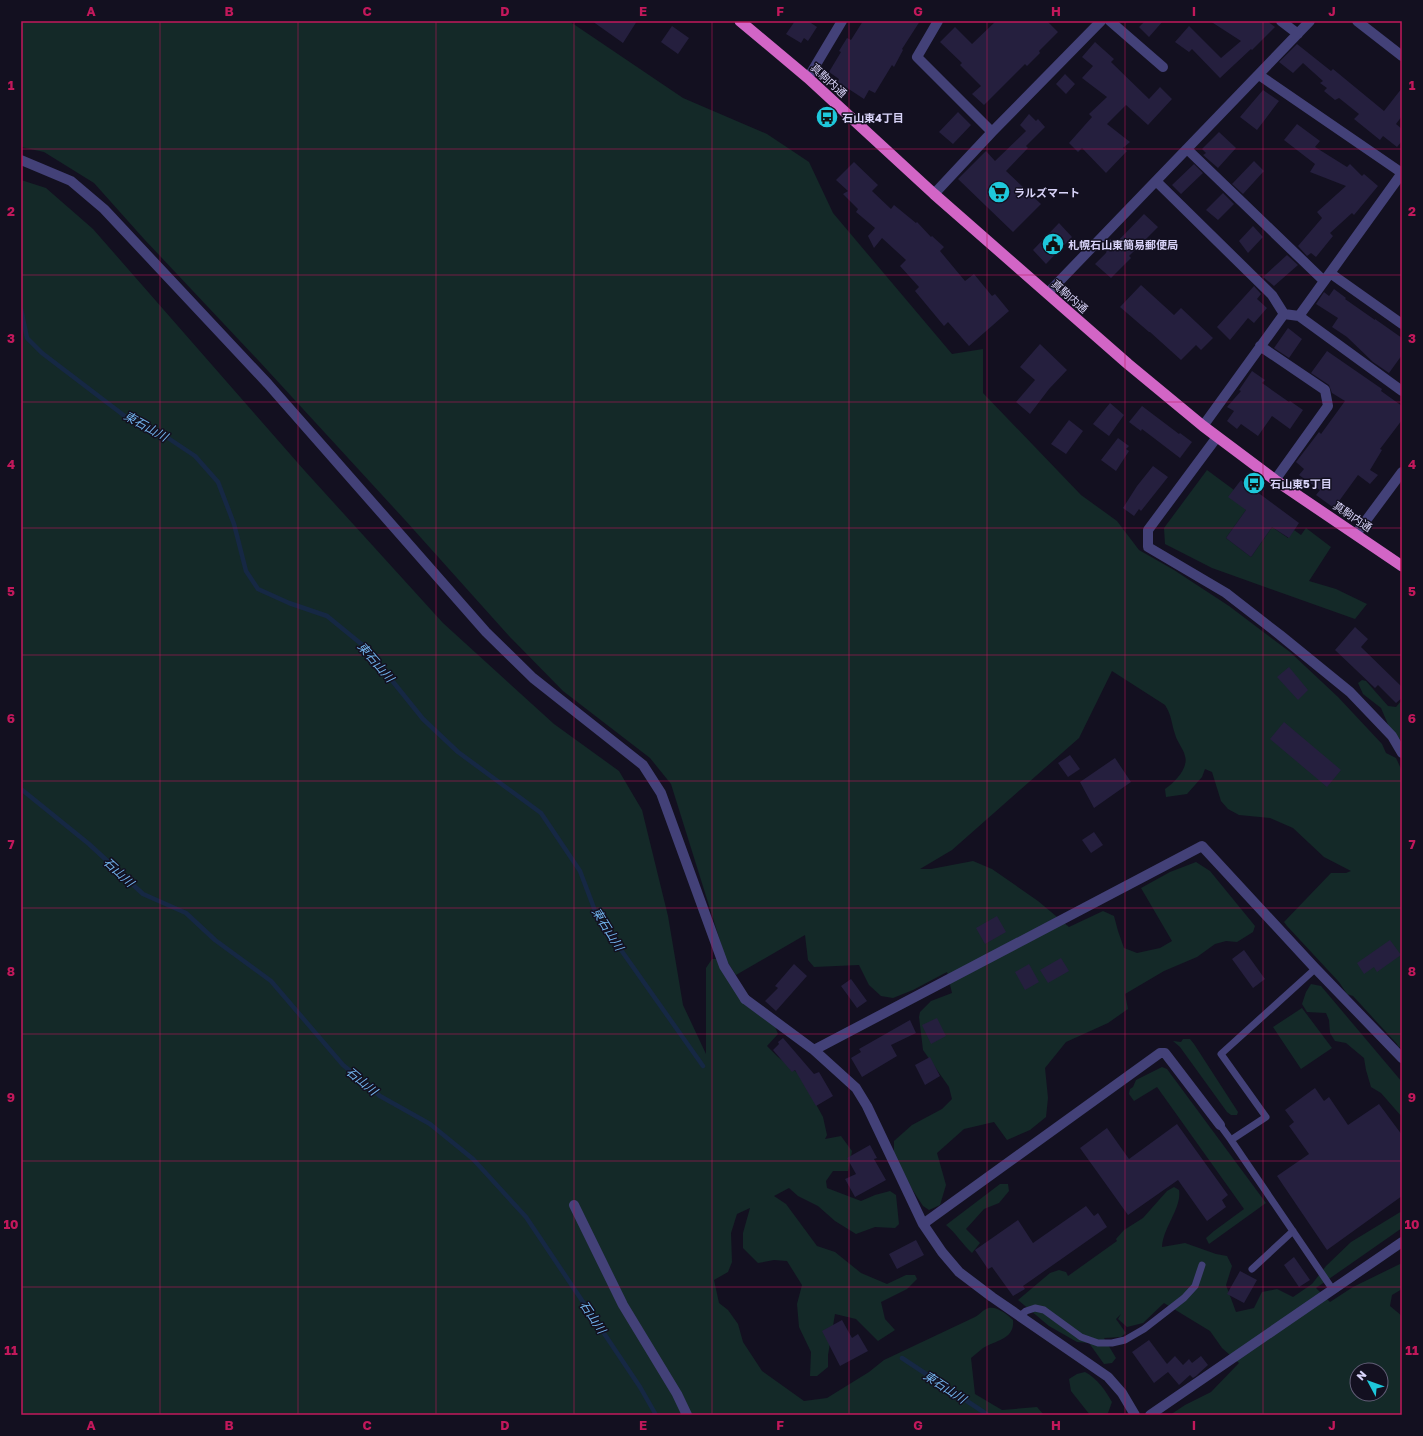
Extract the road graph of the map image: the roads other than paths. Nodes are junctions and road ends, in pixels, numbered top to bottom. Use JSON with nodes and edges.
{"nodes":[{"id":1,"x":740,"y":21,"type":"edge"},
{"id":2,"x":842,"y":21,"type":"edge"},
{"id":3,"x":938,"y":21,"type":"edge"},
{"id":4,"x":1101,"y":21,"type":"edge"},
{"id":5,"x":1110,"y":21,"type":"edge"},
{"id":6,"x":1282,"y":21,"type":"edge"},
{"id":7,"x":1310,"y":21,"type":"edge"},
{"id":8,"x":1357,"y":21,"type":"edge"},
{"id":9,"x":1298,"y":34,"type":"junction"},
{"id":10,"x":1402,"y":56,"type":"edge"},
{"id":11,"x":1163,"y":67,"type":"dead end"},
{"id":12,"x":1259,"y":75,"type":"junction"},
{"id":13,"x":808,"y":78,"type":"junction"},
{"id":14,"x":992,"y":132,"type":"junction"},
{"id":15,"x":1187,"y":149,"type":"junction"},
{"id":16,"x":21,"y":160,"type":"edge"},
{"id":17,"x":1402,"y":173,"type":"edge"},
{"id":18,"x":1156,"y":181,"type":"junction"},
{"id":19,"x":934,"y":194,"type":"junction"},
{"id":20,"x":1327,"y":277,"type":"junction"},
{"id":21,"x":1048,"y":293,"type":"junction"},
{"id":22,"x":1284,"y":314,"type":"junction"},
{"id":23,"x":1299,"y":316,"type":"junction"},
{"id":24,"x":1402,"y":324,"type":"edge"},
{"id":25,"x":1260,"y":346,"type":"junction"},
{"id":26,"x":1402,"y":390,"type":"edge"},
{"id":27,"x":1203,"y":426,"type":"junction"},
{"id":28,"x":1217,"y":437,"type":"junction"},
{"id":29,"x":1402,"y":472,"type":"edge"},
{"id":30,"x":1275,"y":480,"type":"junction"},
{"id":31,"x":1356,"y":534,"type":"junction"},
{"id":32,"x":1402,"y":566,"type":"edge"},
{"id":33,"x":1402,"y":753,"type":"edge"},
{"id":34,"x":1316,"y":969,"type":"junction"},
{"id":35,"x":814,"y":1050,"type":"junction"},
{"id":36,"x":1402,"y":1058,"type":"edge"},
{"id":37,"x":1220,"y":1125,"type":"joint"},
{"id":38,"x":1231,"y":1140,"type":"junction"},
{"id":39,"x":574,"y":1205,"type":"dead end"},
{"id":40,"x":923,"y":1224,"type":"junction"},
{"id":41,"x":1293,"y":1231,"type":"junction"},
{"id":42,"x":1402,"y":1242,"type":"edge"},
{"id":43,"x":1202,"y":1265,"type":"dead end"},
{"id":44,"x":1252,"y":1269,"type":"dead end"},
{"id":45,"x":1333,"y":1290,"type":"junction"},
{"id":46,"x":1020,"y":1316,"type":"junction"},
{"id":47,"x":687,"y":1415,"type":"edge"},
{"id":48,"x":1135,"y":1415,"type":"edge"},
{"id":49,"x":1150,"y":1415,"type":"edge"}],
"edges":[{"from":1,"to":13,"type":"highway","name":"真駒内通"},
{"from":2,"to":13,"type":"street"},
{"from":3,"to":14,"type":"street"},
{"from":4,"to":14,"type":"street"},
{"from":5,"to":11,"type":"street"},
{"from":6,"to":9,"type":"street"},
{"from":7,"to":9,"type":"street"},
{"from":8,"to":10,"type":"street"},
{"from":9,"to":12,"type":"street"},
{"from":12,"to":15,"type":"street"},
{"from":12,"to":17,"type":"street"},
{"from":13,"to":19,"type":"highway","name":"真駒内通"},
{"from":14,"to":19,"type":"street"},
{"from":15,"to":18,"type":"street"},
{"from":15,"to":20,"type":"street"},
{"from":16,"to":35,"type":"street"},
{"from":17,"to":20,"type":"street"},
{"from":18,"to":21,"type":"street"},
{"from":18,"to":22,"type":"street"},
{"from":19,"to":21,"type":"highway","name":"真駒内通"},
{"from":20,"to":23,"type":"street"},
{"from":20,"to":24,"type":"street"},
{"from":21,"to":27,"type":"highway","name":"真駒内通"},
{"from":22,"to":23,"type":"street"},
{"from":22,"to":25,"type":"street"},
{"from":23,"to":26,"type":"street"},
{"from":25,"to":27,"type":"street"},
{"from":25,"to":30,"type":"street"},
{"from":27,"to":28,"type":"highway","name":"真駒内通"},
{"from":28,"to":30,"type":"highway","name":"真駒内通"},
{"from":28,"to":33,"type":"street"},
{"from":29,"to":31,"type":"street"},
{"from":30,"to":31,"type":"highway","name":"真駒内通"},
{"from":31,"to":32,"type":"highway","name":"真駒内通"},
{"from":34,"to":35,"type":"street"},
{"from":34,"to":36,"type":"street"},
{"from":34,"to":38,"type":"lane"},
{"from":35,"to":40,"type":"street"},
{"from":37,"to":38,"type":"lane"},
{"from":37,"to":40,"type":"street"},
{"from":38,"to":41,"type":"lane"},
{"from":39,"to":47,"type":"street"},
{"from":40,"to":46,"type":"street"},
{"from":41,"to":44,"type":"lane"},
{"from":41,"to":45,"type":"lane"},
{"from":42,"to":45,"type":"street"},
{"from":43,"to":46,"type":"lane"},
{"from":45,"to":49,"type":"street"},
{"from":46,"to":48,"type":"street"}]}
